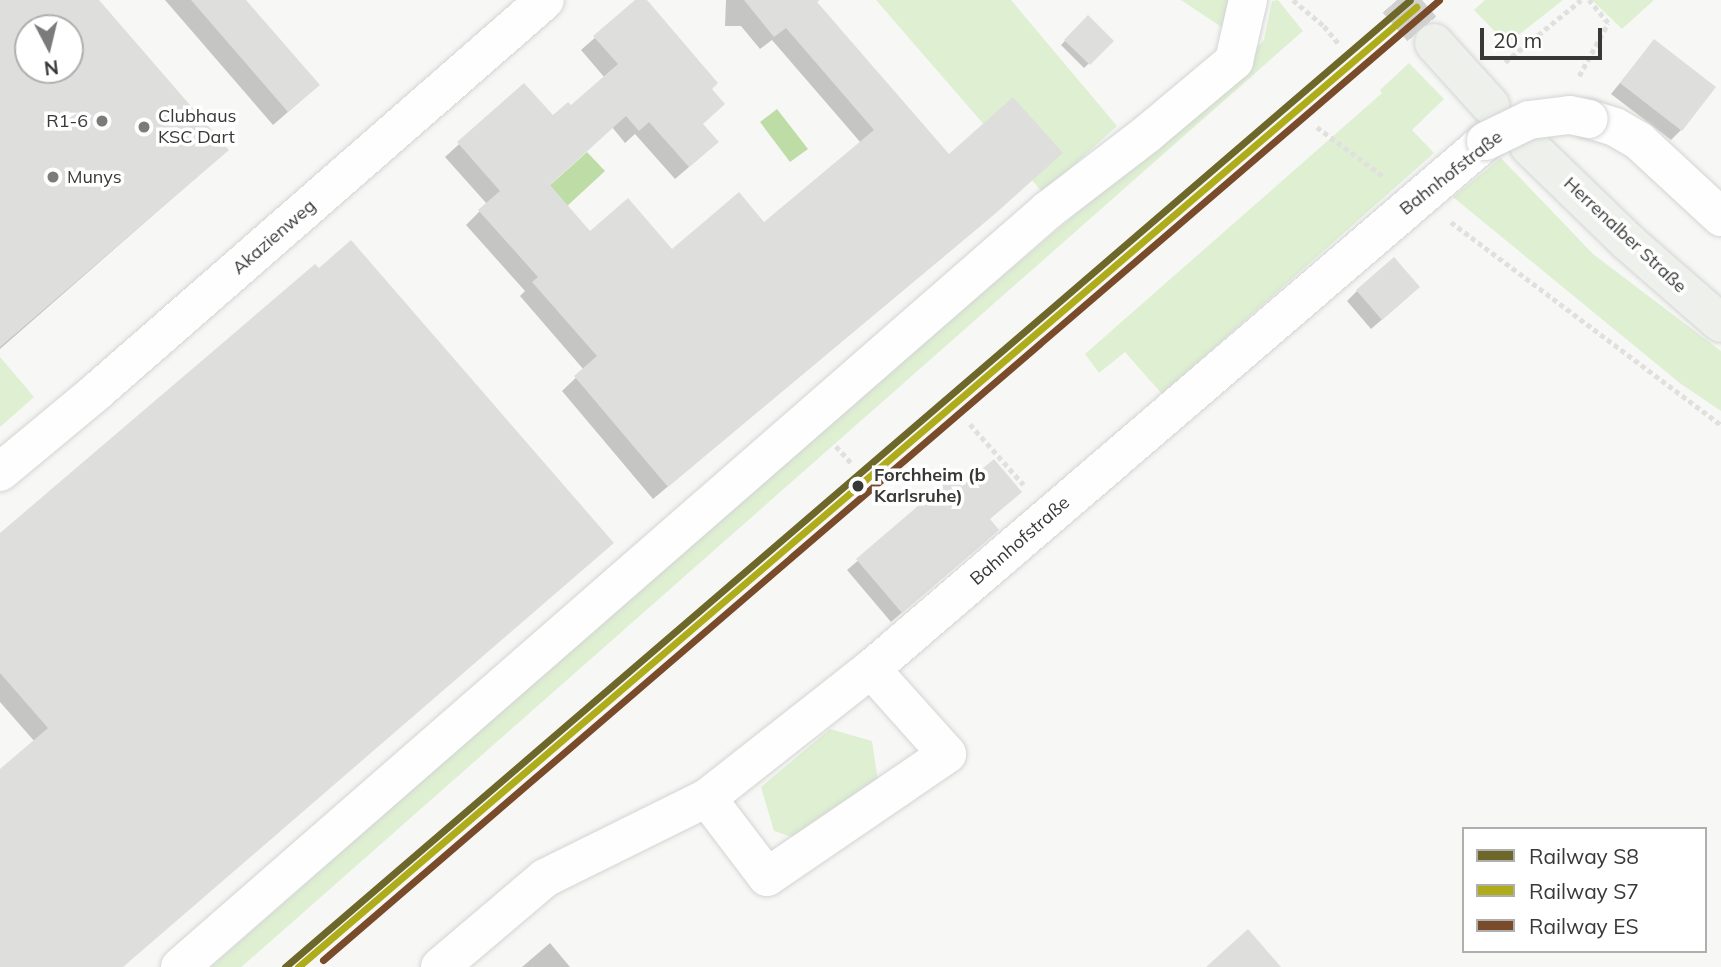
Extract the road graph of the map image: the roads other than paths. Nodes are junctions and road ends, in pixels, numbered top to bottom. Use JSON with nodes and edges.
{"nodes":[{"id":1,"x":545,"y":0,"type":"edge"},
{"id":2,"x":1248,"y":0,"type":"edge"},
{"id":3,"x":1434,"y":43,"type":"tunnel mouth"},
{"id":4,"x":1488,"y":123,"type":"junction"},
{"id":5,"x":1530,"y":146,"type":"dead end"},
{"id":6,"x":1721,"y":217,"type":"edge"},
{"id":7,"x":1721,"y":323,"type":"edge"},
{"id":8,"x":0,"y":472,"type":"edge"},
{"id":9,"x":871,"y":669,"type":"junction"},
{"id":10,"x":707,"y":798,"type":"junction"},
{"id":11,"x":180,"y":967,"type":"edge"},
{"id":12,"x":440,"y":967,"type":"edge"}],
"edges":[{"from":1,"to":8,"type":"street","name":"Akazienweg"},
{"from":2,"to":11,"type":"street"},
{"from":3,"to":4,"type":"main road"},
{"from":4,"to":6,"type":"street","name":"Bahnhofstraße","bridge":true},
{"from":4,"to":9,"type":"street","name":"Bahnhofstraße"},
{"from":5,"to":7,"type":"main road","name":"Herrenalber Straße"},
{"from":9,"to":10,"type":"street","name":"Bahnhofstraße"},
{"from":9,"to":10,"type":"street"},
{"from":10,"to":12,"type":"street","name":"Bahnhofstraße"}]}
